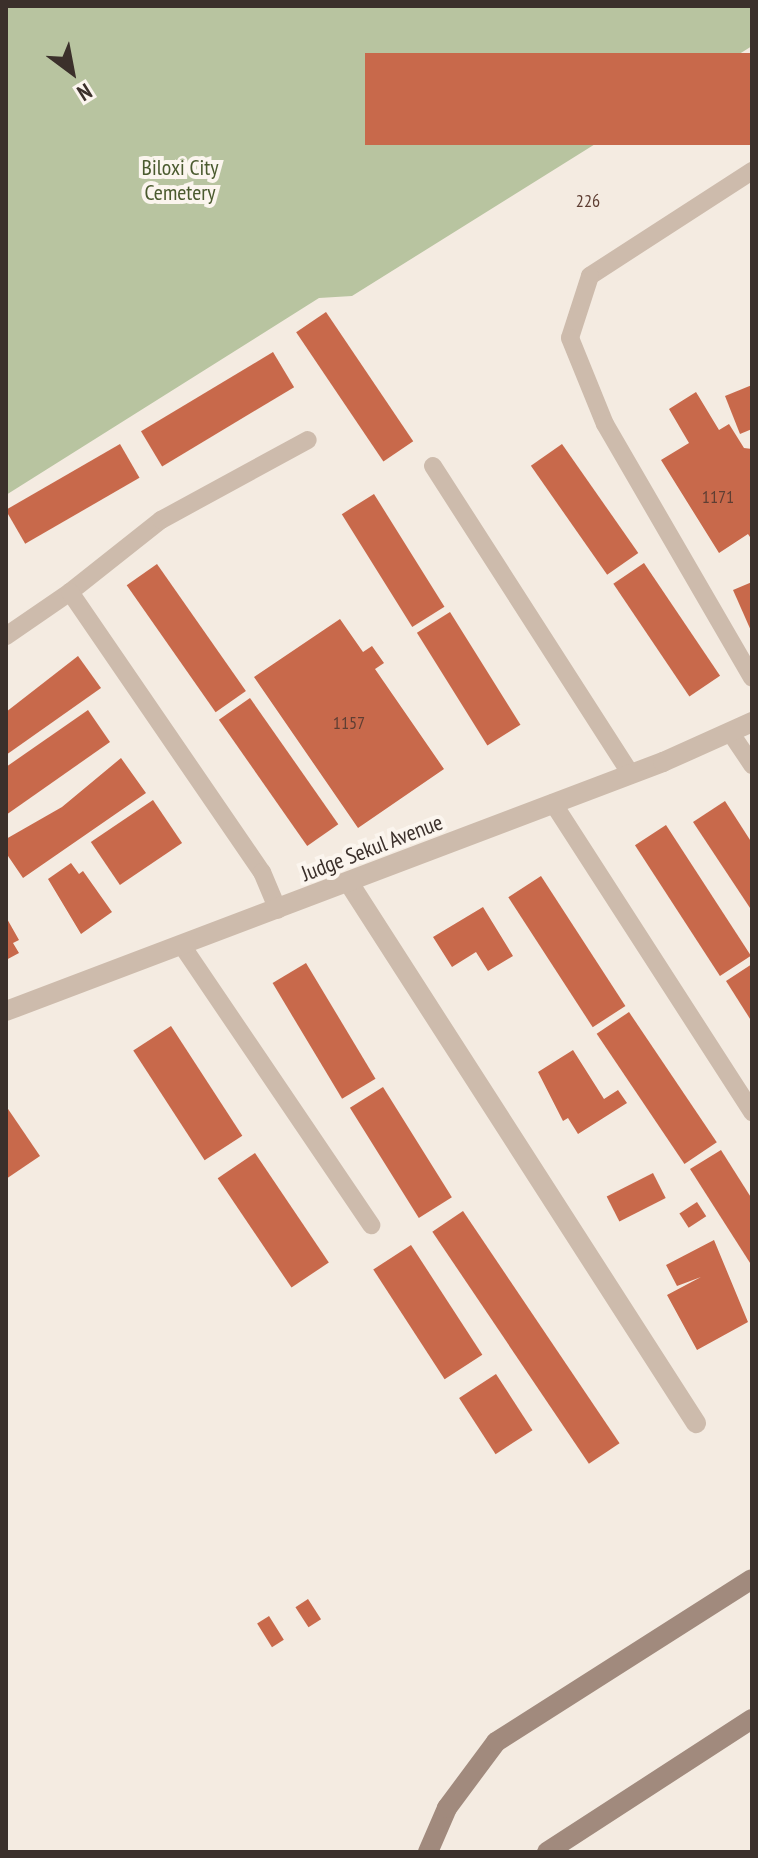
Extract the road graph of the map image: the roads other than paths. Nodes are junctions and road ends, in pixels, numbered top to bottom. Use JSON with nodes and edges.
{"nodes":[{"id":1,"x":752,"y":171,"type":"edge"},
{"id":2,"x":308,"y":440,"type":"dead end"},
{"id":3,"x":433,"y":466,"type":"dead end"},
{"id":4,"x":70,"y":592,"type":"junction"},
{"id":5,"x":6,"y":636,"type":"edge"},
{"id":6,"x":752,"y":678,"type":"edge"},
{"id":7,"x":752,"y":722,"type":"edge"},
{"id":8,"x":730,"y":732,"type":"junction"},
{"id":9,"x":752,"y":765,"type":"edge"},
{"id":10,"x":631,"y":774,"type":"junction"},
{"id":11,"x":553,"y":803,"type":"junction"},
{"id":12,"x":349,"y":883,"type":"junction"},
{"id":13,"x":278,"y":910,"type":"junction"},
{"id":14,"x":183,"y":947,"type":"junction"},
{"id":15,"x":6,"y":1011,"type":"edge"},
{"id":16,"x":752,"y":1112,"type":"edge"},
{"id":17,"x":371,"y":1225,"type":"dead end"},
{"id":18,"x":696,"y":1423,"type":"dead end"},
{"id":19,"x":752,"y":1579,"type":"edge"},
{"id":20,"x":752,"y":1719,"type":"edge"},
{"id":21,"x":428,"y":1852,"type":"edge"},
{"id":22,"x":547,"y":1852,"type":"edge"}],
"edges":[{"from":1,"to":6,"type":"lane"},
{"from":2,"to":4,"type":"lane"},
{"from":3,"to":10,"type":"lane"},
{"from":4,"to":5,"type":"lane"},
{"from":4,"to":13,"type":"lane"},
{"from":7,"to":8,"type":"street","name":"Judge Sekul Avenue"},
{"from":8,"to":9,"type":"lane"},
{"from":8,"to":10,"type":"street","name":"Judge Sekul Avenue"},
{"from":10,"to":11,"type":"street","name":"Judge Sekul Avenue"},
{"from":11,"to":12,"type":"street","name":"Judge Sekul Avenue"},
{"from":11,"to":16,"type":"lane"},
{"from":12,"to":13,"type":"street","name":"Judge Sekul Avenue"},
{"from":12,"to":18,"type":"street"},
{"from":13,"to":14,"type":"street","name":"Judge Sekul Avenue"},
{"from":14,"to":15,"type":"street","name":"Judge Sekul Avenue"},
{"from":14,"to":17,"type":"lane"},
{"from":19,"to":21,"type":"main road"},
{"from":20,"to":22,"type":"main road"}]}
